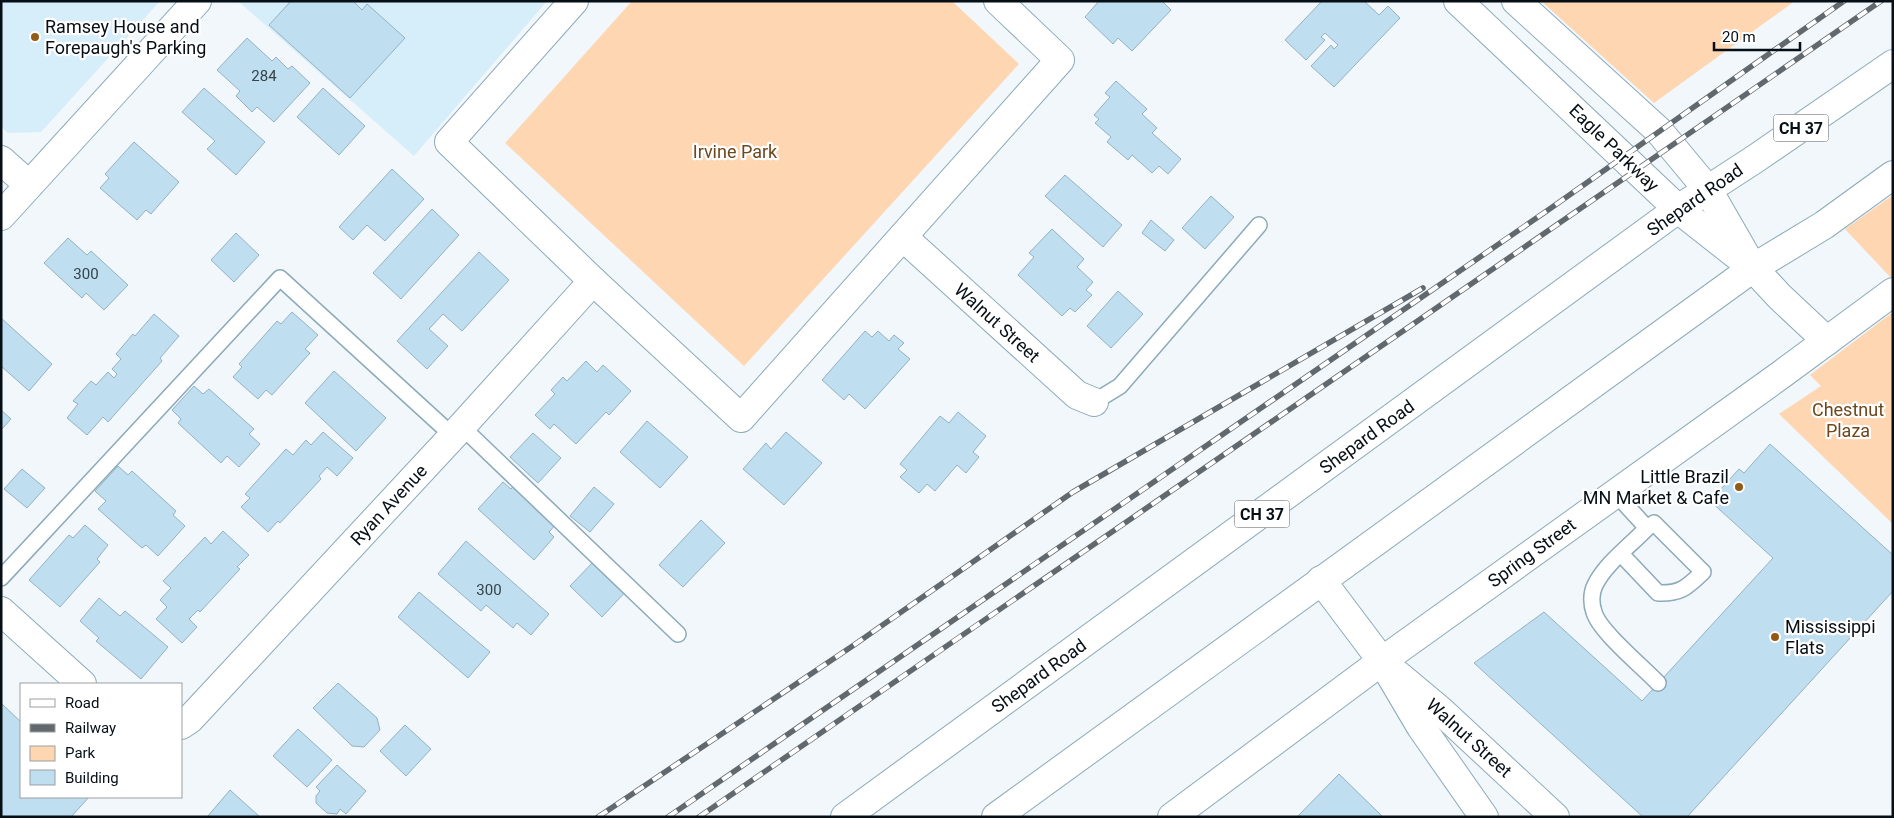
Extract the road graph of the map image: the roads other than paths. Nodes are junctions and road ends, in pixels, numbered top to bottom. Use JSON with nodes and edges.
{"nodes":[{"id":1,"x":197,"y":1,"type":"edge"},
{"id":2,"x":574,"y":1,"type":"edge"},
{"id":3,"x":998,"y":1,"type":"edge"},
{"id":4,"x":1458,"y":1,"type":"edge"},
{"id":5,"x":1516,"y":1,"type":"edge"},
{"id":6,"x":1893,"y":64,"type":"edge"},
{"id":7,"x":1,"y":160,"type":"edge"},
{"id":8,"x":1893,"y":175,"type":"edge"},
{"id":9,"x":29,"y":185,"type":"junction"},
{"id":10,"x":1708,"y":190,"type":"junction"},
{"id":11,"x":1678,"y":210,"type":"junction"},
{"id":12,"x":1,"y":216,"type":"edge"},
{"id":13,"x":1259,"y":225,"type":"dead end"},
{"id":14,"x":903,"y":237,"type":"junction"},
{"id":15,"x":1753,"y":268,"type":"junction"},
{"id":16,"x":593,"y":281,"type":"junction"},
{"id":17,"x":1893,"y":292,"type":"edge"},
{"id":18,"x":1827,"y":340,"type":"junction"},
{"id":19,"x":1094,"y":402,"type":"joint"},
{"id":20,"x":457,"y":431,"type":"junction"},
{"id":21,"x":1615,"y":493,"type":"junction"},
{"id":22,"x":1647,"y":528,"type":"junction"},
{"id":23,"x":1621,"y":554,"type":"junction"},
{"id":24,"x":1,"y":578,"type":"edge"},
{"id":25,"x":1321,"y":580,"type":"junction"},
{"id":26,"x":1,"y":611,"type":"edge"},
{"id":27,"x":678,"y":634,"type":"dead end"},
{"id":28,"x":1382,"y":661,"type":"junction"},
{"id":29,"x":81,"y":683,"type":"edge"},
{"id":30,"x":1658,"y":683,"type":"dead end"},
{"id":31,"x":182,"y":725,"type":"edge"},
{"id":32,"x":845,"y":817,"type":"edge"},
{"id":33,"x":996,"y":817,"type":"edge"},
{"id":34,"x":1172,"y":817,"type":"edge"},
{"id":35,"x":1484,"y":817,"type":"edge"},
{"id":36,"x":1555,"y":817,"type":"edge"}],
"edges":[{"from":1,"to":9,"type":"main road"},
{"from":2,"to":16,"type":"main road"},
{"from":3,"to":14,"type":"main road"},
{"from":4,"to":11,"type":"main road","name":"Eagle Parkway"},
{"from":5,"to":10,"type":"main road"},
{"from":6,"to":10,"type":"main road","name":"Shepard Road","number":"CH 37"},
{"from":7,"to":9,"type":"main road"},
{"from":8,"to":15,"type":"main road"},
{"from":9,"to":12,"type":"main road"},
{"from":10,"to":11,"type":"main road","name":"Shepard Road"},
{"from":10,"to":15,"type":"main road"},
{"from":11,"to":15,"type":"main road","name":"Eagle Parkway"},
{"from":11,"to":32,"type":"main road","name":"Shepard Road","number":"CH 37"},
{"from":13,"to":19,"type":"lane"},
{"from":14,"to":16,"type":"main road"},
{"from":14,"to":19,"type":"main road","name":"Walnut Street"},
{"from":15,"to":18,"type":"main road"},
{"from":15,"to":25,"type":"main road"},
{"from":16,"to":20,"type":"main road","name":"Ryan Avenue"},
{"from":17,"to":18,"type":"main road","name":"Spring Street"},
{"from":18,"to":21,"type":"main road","name":"Spring Street"},
{"from":20,"to":24,"type":"lane"},
{"from":20,"to":27,"type":"lane"},
{"from":20,"to":31,"type":"main road","name":"Ryan Avenue"},
{"from":21,"to":22,"type":"lane"},
{"from":21,"to":28,"type":"main road","name":"Spring Street"},
{"from":22,"to":23,"type":"lane"},
{"from":22,"to":23,"type":"lane"},
{"from":23,"to":30,"type":"lane"},
{"from":25,"to":28,"type":"main road","name":"Walnut Street"},
{"from":25,"to":33,"type":"main road"},
{"from":26,"to":29,"type":"main road"},
{"from":28,"to":34,"type":"main road","name":"Spring Street"},
{"from":28,"to":35,"type":"main road","name":"Walnut Street"},
{"from":28,"to":36,"type":"main road","name":"Walnut Street"}]}
